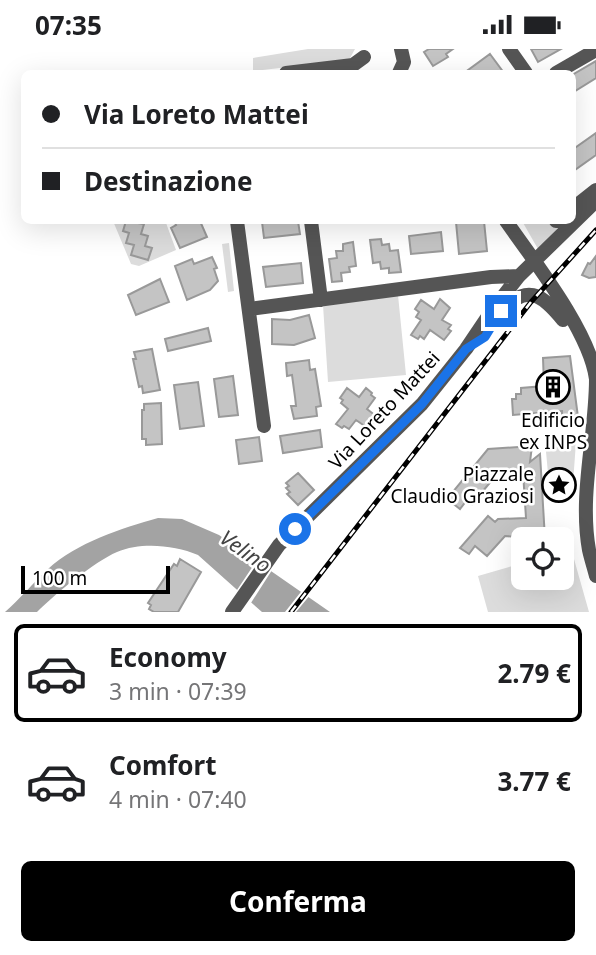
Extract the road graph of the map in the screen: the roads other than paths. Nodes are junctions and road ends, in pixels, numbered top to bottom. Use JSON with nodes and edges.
{"nodes":[{"id":1,"x":509,"y":49,"type":"edge"},
{"id":2,"x":367,"y":51,"type":"edge"},
{"id":3,"x":596,"y":51,"type":"edge"},
{"id":4,"x":312,"y":70,"type":"edge"},
{"id":5,"x":368,"y":70,"type":"edge"},
{"id":6,"x":524,"y":70,"type":"edge"},
{"id":7,"x":561,"y":70,"type":"edge"},
{"id":8,"x":596,"y":190,"type":"edge"},
{"id":9,"x":596,"y":201,"type":"edge"},
{"id":10,"x":576,"y":206,"type":"edge"},
{"id":11,"x":576,"y":220,"type":"edge"},
{"id":12,"x":237,"y":224,"type":"edge"},
{"id":13,"x":311,"y":224,"type":"edge"},
{"id":14,"x":508,"y":224,"type":"edge"},
{"id":15,"x":572,"y":224,"type":"edge"},
{"id":16,"x":521,"y":274,"type":"junction"},
{"id":17,"x":476,"y":280,"type":"junction"},
{"id":18,"x":321,"y":300,"type":"junction"},
{"id":19,"x":250,"y":309,"type":"junction"},
{"id":20,"x":493,"y":309,"type":"junction"},
{"id":21,"x":592,"y":345,"type":"edge"},
{"id":22,"x":466,"y":349,"type":"junction"},
{"id":23,"x":596,"y":415,"type":"edge"},
{"id":24,"x":264,"y":426,"type":"dead end"},
{"id":25,"x":596,"y":576,"type":"edge"},
{"id":26,"x":235,"y":609,"type":"edge"}],
"edges":[{"from":1,"to":6,"type":"street"},
{"from":2,"to":4,"type":"street"},
{"from":2,"to":5,"type":"street"},
{"from":3,"to":7,"type":"street"},
{"from":8,"to":10,"type":"street"},
{"from":9,"to":11,"type":"street","name":"Via Loreto Mattei"},
{"from":12,"to":19,"type":"street"},
{"from":13,"to":18,"type":"street"},
{"from":14,"to":21,"type":"street"},
{"from":15,"to":16,"type":"street","name":"Via Loreto Mattei"},
{"from":16,"to":17,"type":"street"},
{"from":16,"to":20,"type":"street","name":"Via Loreto Mattei"},
{"from":17,"to":18,"type":"street"},
{"from":17,"to":20,"type":"street"},
{"from":18,"to":19,"type":"street"},
{"from":19,"to":24,"type":"street"},
{"from":20,"to":22,"type":"street","name":"Via Loreto Mattei"},
{"from":21,"to":23,"type":"street"},
{"from":22,"to":23,"type":"street"},
{"from":22,"to":26,"type":"street","name":"Via Loreto Mattei"},
{"from":23,"to":25,"type":"street"}]}
